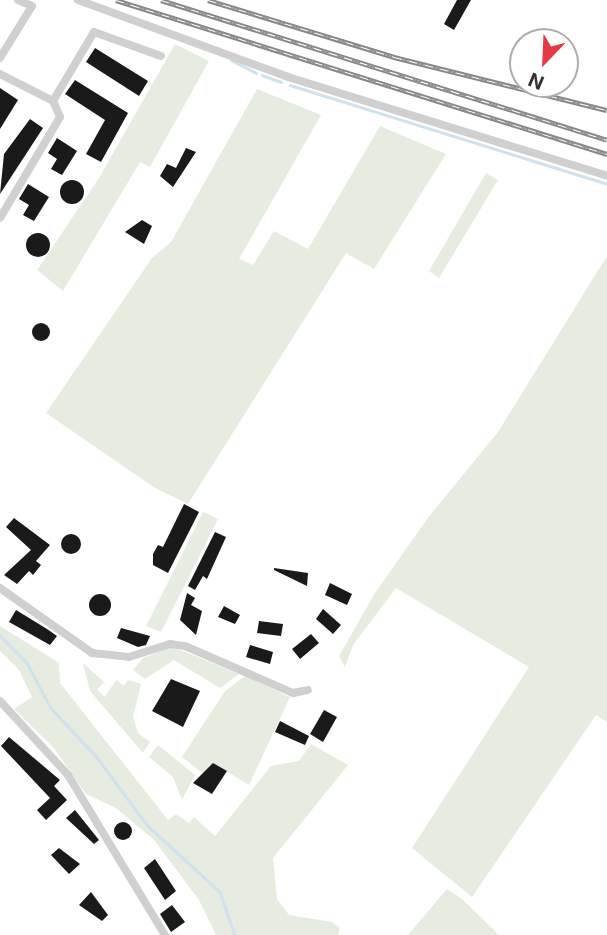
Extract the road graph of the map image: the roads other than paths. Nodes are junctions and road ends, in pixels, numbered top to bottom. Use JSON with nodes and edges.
{"nodes":[{"id":1,"x":18,"y":0,"type":"edge"},
{"id":2,"x":78,"y":0,"type":"edge"},
{"id":3,"x":162,"y":56,"type":"dead end"},
{"id":4,"x":0,"y":58,"type":"edge"},
{"id":5,"x":0,"y":74,"type":"edge"},
{"id":6,"x":53,"y":101,"type":"junction"},
{"id":7,"x":607,"y":176,"type":"edge"},
{"id":8,"x":0,"y":218,"type":"edge"},
{"id":9,"x":0,"y":588,"type":"edge"},
{"id":10,"x":308,"y":690,"type":"dead end"},
{"id":11,"x":0,"y":701,"type":"edge"},
{"id":12,"x":165,"y":935,"type":"edge"}],
"edges":[{"from":1,"to":4,"type":"street"},
{"from":2,"to":7,"type":"street"},
{"from":3,"to":6,"type":"street"},
{"from":5,"to":6,"type":"street"},
{"from":6,"to":8,"type":"street"},
{"from":9,"to":10,"type":"street"},
{"from":11,"to":12,"type":"street"}]}
